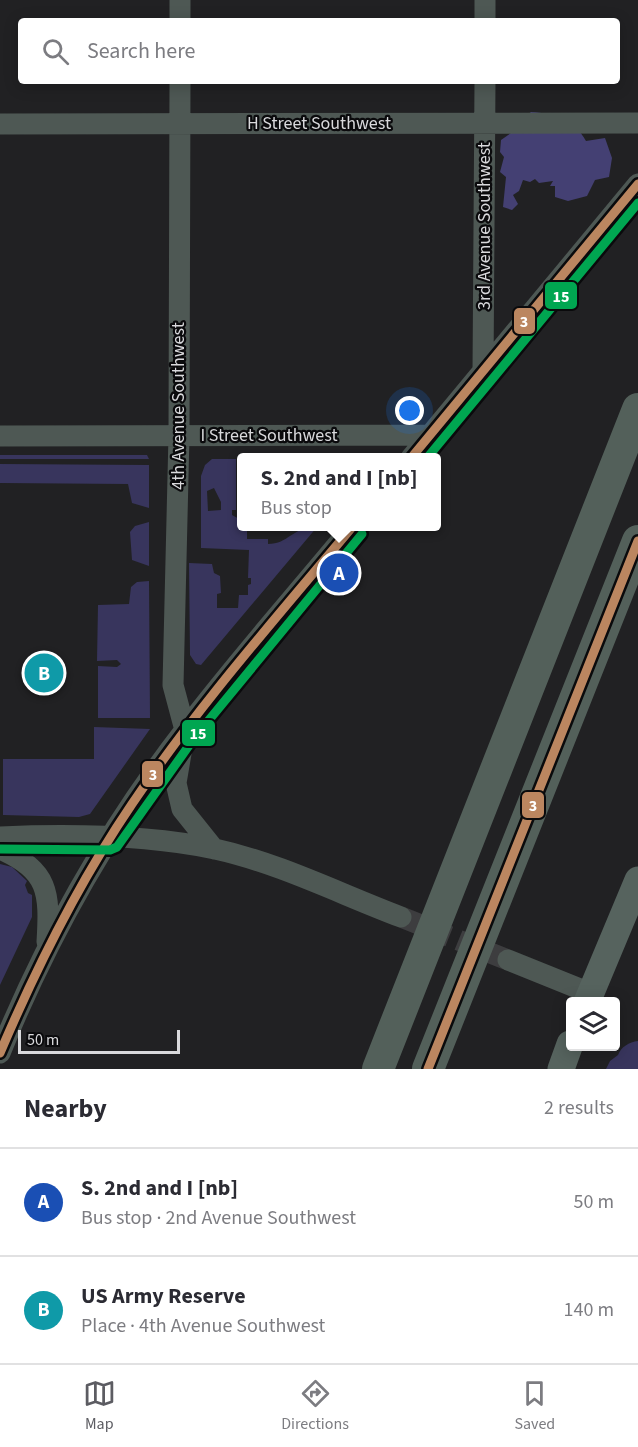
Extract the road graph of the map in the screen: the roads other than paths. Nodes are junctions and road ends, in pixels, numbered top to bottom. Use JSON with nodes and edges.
{"nodes":[{"id":1,"x":180,"y":0,"type":"edge"},
{"id":2,"x":485,"y":0,"type":"edge"},
{"id":3,"x":180,"y":18,"type":"edge"},
{"id":4,"x":485,"y":18,"type":"edge"},
{"id":5,"x":180,"y":84,"type":"edge"},
{"id":6,"x":485,"y":84,"type":"edge"},
{"id":7,"x":484,"y":123,"type":"junction"},
{"id":8,"x":638,"y":123,"type":"edge"},
{"id":9,"x":0,"y":124,"type":"edge"},
{"id":10,"x":180,"y":124,"type":"junction"},
{"id":11,"x":638,"y":184,"type":"edge"},
{"id":12,"x":483,"y":372,"type":"junction"},
{"id":13,"x":638,"y":409,"type":"edge"},
{"id":14,"x":179,"y":435,"type":"junction"},
{"id":15,"x":429,"y":435,"type":"junction"},
{"id":16,"x":0,"y":436,"type":"edge"},
{"id":17,"x":415,"y":453,"type":"edge"},
{"id":18,"x":349,"y":531,"type":"edge"},
{"id":19,"x":638,"y":541,"type":"edge"},
{"id":20,"x":185,"y":730,"type":"junction"},
{"id":21,"x":0,"y":837,"type":"edge"},
{"id":22,"x":110,"y":838,"type":"junction"},
{"id":23,"x":0,"y":849,"type":"edge"},
{"id":24,"x":214,"y":849,"type":"junction"},
{"id":25,"x":638,"y":880,"type":"edge"},
{"id":26,"x":401,"y":917,"type":"tunnel mouth"},
{"id":27,"x":46,"y":950,"type":"junction"},
{"id":28,"x":508,"y":960,"type":"tunnel mouth"},
{"id":29,"x":589,"y":997,"type":"edge"},
{"id":30,"x":567,"y":1051,"type":"edge"},
{"id":31,"x":0,"y":1053,"type":"edge"},
{"id":32,"x":383,"y":1058,"type":"edge"},
{"id":33,"x":428,"y":1069,"type":"edge"},
{"id":34,"x":561,"y":1069,"type":"edge"}],
"edges":[{"from":1,"to":3,"type":"street"},
{"from":2,"to":4,"type":"street"},
{"from":5,"to":10,"type":"street","name":"4th Avenue Southwest"},
{"from":6,"to":7,"type":"street","name":"3rd Avenue Southwest"},
{"from":7,"to":8,"type":"street","name":"H Street Southwest"},
{"from":7,"to":10,"type":"street","name":"H Street Southwest"},
{"from":7,"to":12,"type":"street","name":"3rd Avenue Southwest"},
{"from":9,"to":10,"type":"street","name":"H Street Southwest"},
{"from":10,"to":14,"type":"street","name":"4th Avenue Southwest"},
{"from":11,"to":12,"type":"street"},
{"from":12,"to":15,"type":"street"},
{"from":13,"to":32,"type":"highway"},
{"from":14,"to":15,"type":"street","name":"I Street Southwest"},
{"from":14,"to":16,"type":"street","name":"I Street Southwest"},
{"from":14,"to":20,"type":"street","name":"4th Avenue Southwest"},
{"from":15,"to":17,"type":"street"},
{"from":18,"to":20,"type":"street"},
{"from":19,"to":33,"type":"highway"},
{"from":20,"to":22,"type":"street"},
{"from":20,"to":24,"type":"street"},
{"from":21,"to":22,"type":"street"},
{"from":22,"to":24,"type":"street"},
{"from":22,"to":27,"type":"street"},
{"from":23,"to":27,"type":"street"},
{"from":24,"to":26,"type":"street"},
{"from":25,"to":29,"type":"main road"},
{"from":27,"to":31,"type":"street"},
{"from":28,"to":29,"type":"street"},
{"from":30,"to":34,"type":"main road"}]}
